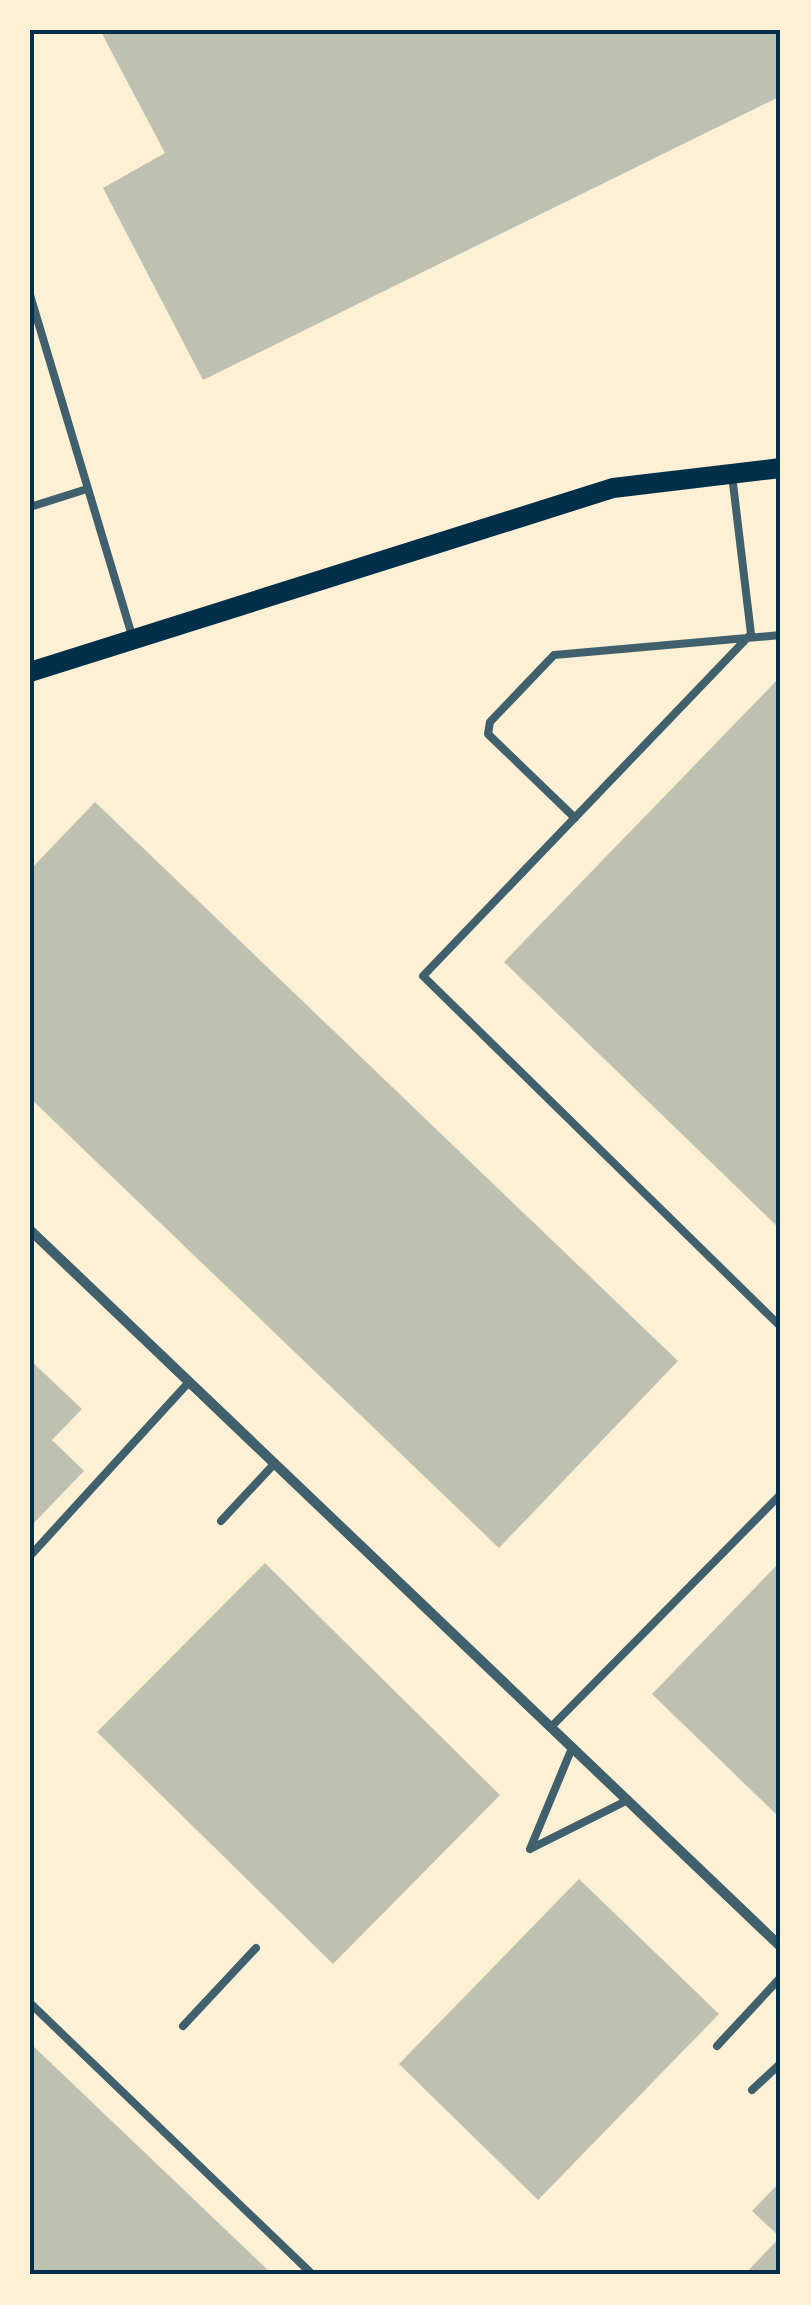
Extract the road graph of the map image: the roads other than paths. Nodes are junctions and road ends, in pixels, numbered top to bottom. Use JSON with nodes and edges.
{"nodes":[{"id":1,"x":30,"y":295,"type":"edge"},
{"id":2,"x":781,"y":468,"type":"edge"},
{"id":3,"x":732,"y":474,"type":"junction"},
{"id":4,"x":87,"y":488,"type":"junction"},
{"id":5,"x":30,"y":507,"type":"edge"},
{"id":6,"x":751,"y":634,"type":"junction"},
{"id":7,"x":781,"y":634,"type":"edge"},
{"id":8,"x":133,"y":639,"type":"junction"},
{"id":9,"x":30,"y":672,"type":"edge"},
{"id":10,"x":575,"y":818,"type":"junction"},
{"id":11,"x":30,"y":1230,"type":"edge"},
{"id":12,"x":781,"y":1327,"type":"edge"},
{"id":13,"x":189,"y":1382,"type":"junction"},
{"id":14,"x":274,"y":1463,"type":"junction"},
{"id":15,"x":781,"y":1494,"type":"edge"},
{"id":16,"x":221,"y":1521,"type":"dead end"},
{"id":17,"x":30,"y":1556,"type":"edge"},
{"id":18,"x":552,"y":1727,"type":"junction"},
{"id":19,"x":572,"y":1748,"type":"junction"},
{"id":20,"x":628,"y":1800,"type":"junction"},
{"id":21,"x":781,"y":1947,"type":"edge"},
{"id":22,"x":256,"y":1948,"type":"dead end"},
{"id":23,"x":781,"y":1977,"type":"edge"},
{"id":24,"x":30,"y":2002,"type":"edge"},
{"id":25,"x":184,"y":2026,"type":"dead end"},
{"id":26,"x":717,"y":2046,"type":"dead end"},
{"id":27,"x":781,"y":2063,"type":"edge"},
{"id":28,"x":752,"y":2090,"type":"dead end"},
{"id":29,"x":313,"y":2275,"type":"edge"}],
"edges":[{"from":1,"to":4,"type":"lane"},
{"from":2,"to":3,"type":"main road"},
{"from":3,"to":6,"type":"lane"},
{"from":3,"to":8,"type":"main road"},
{"from":4,"to":5,"type":"lane"},
{"from":4,"to":8,"type":"lane"},
{"from":6,"to":7,"type":"lane"},
{"from":6,"to":10,"type":"lane"},
{"from":6,"to":10,"type":"lane"},
{"from":8,"to":9,"type":"main road"},
{"from":10,"to":12,"type":"lane"},
{"from":11,"to":13,"type":"street"},
{"from":13,"to":14,"type":"street"},
{"from":13,"to":17,"type":"lane"},
{"from":14,"to":16,"type":"lane"},
{"from":14,"to":18,"type":"street"},
{"from":15,"to":18,"type":"lane"},
{"from":18,"to":19,"type":"street"},
{"from":19,"to":20,"type":"street"},
{"from":19,"to":20,"type":"lane"},
{"from":20,"to":21,"type":"street"},
{"from":22,"to":25,"type":"lane"},
{"from":23,"to":26,"type":"lane"},
{"from":24,"to":29,"type":"lane"},
{"from":27,"to":28,"type":"lane"}]}
